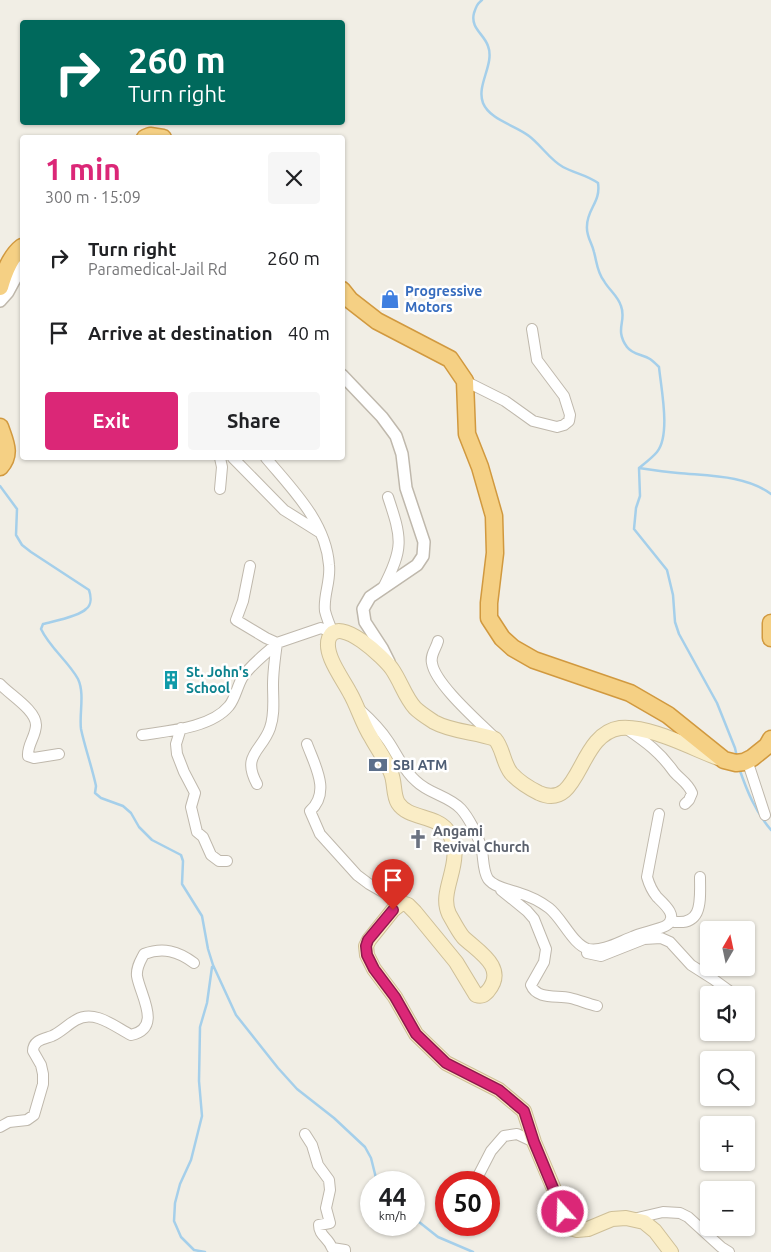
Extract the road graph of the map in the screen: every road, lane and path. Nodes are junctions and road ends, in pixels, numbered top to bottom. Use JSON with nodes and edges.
{"nodes":[{"id":1,"x":20,"y":248,"type":"edge"},
{"id":2,"x":20,"y":270,"type":"edge"},
{"id":3,"x":0,"y":287,"type":"edge"},
{"id":4,"x":345,"y":294,"type":"edge"},
{"id":5,"x":0,"y":301,"type":"edge"},
{"id":6,"x":532,"y":329,"type":"dead end"},
{"id":7,"x":345,"y":378,"type":"edge"},
{"id":8,"x":465,"y":381,"type":"junction"},
{"id":9,"x":0,"y":427,"type":"edge"},
{"id":10,"x":220,"y":460,"type":"edge"},
{"id":11,"x":235,"y":460,"type":"edge"},
{"id":12,"x":268,"y":460,"type":"edge"},
{"id":13,"x":0,"y":467,"type":"edge"},
{"id":14,"x":220,"y":489,"type":"dead end"},
{"id":15,"x":388,"y":497,"type":"dead end"},
{"id":16,"x":319,"y":532,"type":"junction"},
{"id":17,"x":250,"y":566,"type":"dead end"},
{"id":18,"x":383,"y":588,"type":"junction"},
{"id":19,"x":771,"y":623,"type":"edge"},
{"id":20,"x":333,"y":633,"type":"junction"},
{"id":21,"x":771,"y":638,"type":"edge"},
{"id":22,"x":438,"y":641,"type":"dead end"},
{"id":23,"x":277,"y":642,"type":"junction"},
{"id":24,"x":392,"y":668,"type":"junction"},
{"id":25,"x":0,"y":684,"type":"edge"},
{"id":26,"x":355,"y":706,"type":"junction"},
{"id":27,"x":181,"y":728,"type":"junction"},
{"id":28,"x":626,"y":728,"type":"junction"},
{"id":29,"x":142,"y":735,"type":"dead end"},
{"id":30,"x":495,"y":739,"type":"junction"},
{"id":31,"x":771,"y":739,"type":"edge"},
{"id":32,"x":306,"y":744,"type":"dead end"},
{"id":33,"x":59,"y":754,"type":"dead end"},
{"id":34,"x":724,"y":760,"type":"junction"},
{"id":35,"x":747,"y":760,"type":"junction"},
{"id":36,"x":257,"y":784,"type":"dead end"},
{"id":37,"x":685,"y":804,"type":"dead end"},
{"id":38,"x":659,"y":814,"type":"dead end"},
{"id":39,"x":765,"y":815,"type":"dead end"},
{"id":40,"x":227,"y":861,"type":"dead end"},
{"id":41,"x":700,"y":877,"type":"dead end"},
{"id":42,"x":493,"y":883,"type":"junction"},
{"id":43,"x":402,"y":903,"type":"junction"},
{"id":44,"x":670,"y":921,"type":"junction"},
{"id":45,"x":580,"y":945,"type":"junction"},
{"id":46,"x":194,"y":962,"type":"dead end"},
{"id":47,"x":722,"y":986,"type":"edge"},
{"id":48,"x":597,"y":1006,"type":"dead end"},
{"id":49,"x":0,"y":1127,"type":"edge"},
{"id":50,"x":305,"y":1134,"type":"dead end"},
{"id":51,"x":534,"y":1142,"type":"junction"},
{"id":52,"x":481,"y":1171,"type":"edge"},
{"id":53,"x":632,"y":1219,"type":"junction"},
{"id":54,"x":345,"y":1252,"type":"edge"},
{"id":55,"x":671,"y":1252,"type":"edge"},
{"id":56,"x":729,"y":1252,"type":"edge"}],
"edges":[{"from":1,"to":3,"type":"highway"},
{"from":2,"to":5,"type":"street"},
{"from":4,"to":8,"type":"highway"},
{"from":6,"to":8,"type":"street"},
{"from":7,"to":18,"type":"street"},
{"from":8,"to":34,"type":"highway"},
{"from":9,"to":13,"type":"highway"},
{"from":10,"to":14,"type":"street"},
{"from":11,"to":16,"type":"street"},
{"from":12,"to":16,"type":"street"},
{"from":15,"to":18,"type":"street"},
{"from":16,"to":20,"type":"street"},
{"from":17,"to":23,"type":"street"},
{"from":18,"to":24,"type":"street"},
{"from":19,"to":21,"type":"highway"},
{"from":20,"to":23,"type":"street"},
{"from":20,"to":24,"type":"main road"},
{"from":20,"to":26,"type":"main road"},
{"from":22,"to":30,"type":"street"},
{"from":23,"to":27,"type":"street"},
{"from":23,"to":36,"type":"street"},
{"from":24,"to":30,"type":"main road"},
{"from":25,"to":33,"type":"street"},
{"from":26,"to":42,"type":"street"},
{"from":26,"to":43,"type":"main road"},
{"from":27,"to":29,"type":"street"},
{"from":27,"to":40,"type":"street"},
{"from":28,"to":30,"type":"main road"},
{"from":28,"to":34,"type":"main road"},
{"from":28,"to":37,"type":"street"},
{"from":31,"to":35,"type":"highway"},
{"from":32,"to":43,"type":"street"},
{"from":34,"to":35,"type":"highway"},
{"from":35,"to":39,"type":"street"},
{"from":38,"to":44,"type":"street"},
{"from":41,"to":44,"type":"street"},
{"from":42,"to":45,"type":"street"},
{"from":42,"to":48,"type":"street"},
{"from":43,"to":51,"type":"main road"},
{"from":44,"to":45,"type":"street"},
{"from":45,"to":47,"type":"street"},
{"from":46,"to":49,"type":"street"},
{"from":50,"to":54,"type":"street"},
{"from":51,"to":52,"type":"street"},
{"from":51,"to":53,"type":"main road"},
{"from":53,"to":55,"type":"main road"},
{"from":53,"to":56,"type":"street"}]}
